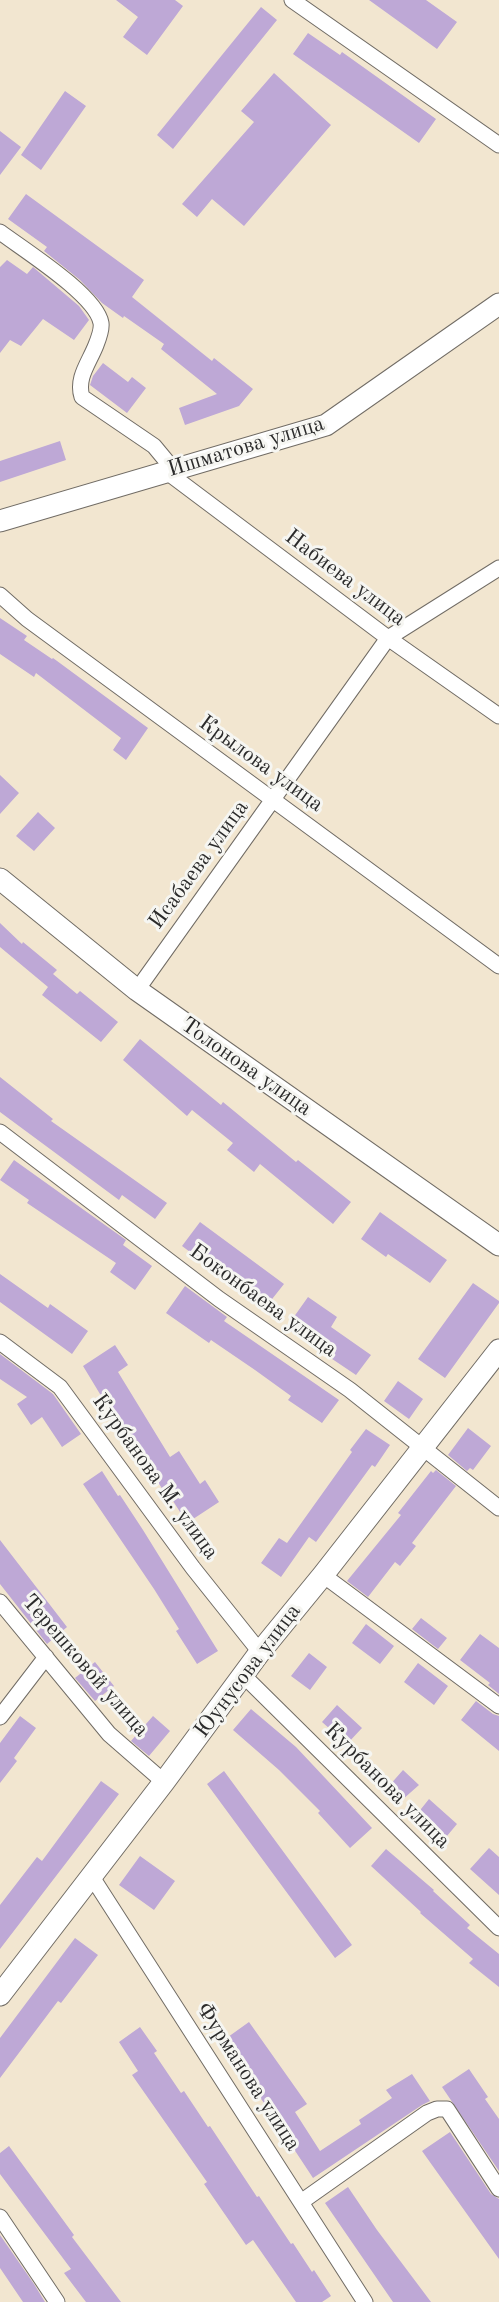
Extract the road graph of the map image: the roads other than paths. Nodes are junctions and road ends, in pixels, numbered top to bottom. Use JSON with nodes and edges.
{"nodes":[{"id":1,"x":292,"y":0,"type":"edge"},
{"id":2,"x":499,"y":145,"type":"edge"},
{"id":3,"x":0,"y":232,"type":"edge"},
{"id":4,"x":499,"y":304,"type":"edge"},
{"id":5,"x":170,"y":471,"type":"junction"},
{"id":6,"x":0,"y":521,"type":"edge"},
{"id":7,"x":499,"y":568,"type":"edge"},
{"id":8,"x":0,"y":595,"type":"edge"},
{"id":9,"x":388,"y":638,"type":"junction"},
{"id":10,"x":499,"y":716,"type":"edge"},
{"id":11,"x":273,"y":801,"type":"junction"},
{"id":12,"x":0,"y":879,"type":"edge"},
{"id":13,"x":499,"y":966,"type":"edge"},
{"id":14,"x":137,"y":990,"type":"junction"},
{"id":15,"x":0,"y":1132,"type":"edge"},
{"id":16,"x":499,"y":1245,"type":"edge"},
{"id":17,"x":0,"y":1342,"type":"edge"},
{"id":18,"x":499,"y":1350,"type":"edge"},
{"id":19,"x":422,"y":1448,"type":"junction"},
{"id":20,"x":499,"y":1508,"type":"edge"},
{"id":21,"x":323,"y":1575,"type":"junction"},
{"id":22,"x":0,"y":1602,"type":"edge"},
{"id":23,"x":260,"y":1652,"type":"junction"},
{"id":24,"x":46,"y":1657,"type":"junction"},
{"id":25,"x":243,"y":1675,"type":"junction"},
{"id":26,"x":499,"y":1706,"type":"edge"},
{"id":27,"x":0,"y":1716,"type":"edge"},
{"id":28,"x":164,"y":1782,"type":"junction"},
{"id":29,"x":92,"y":1877,"type":"junction"},
{"id":30,"x":499,"y":1928,"type":"edge"},
{"id":31,"x":0,"y":1995,"type":"edge"},
{"id":32,"x":499,"y":2189,"type":"edge"},
{"id":33,"x":301,"y":2202,"type":"junction"},
{"id":34,"x":0,"y":2217,"type":"edge"},
{"id":35,"x":57,"y":2302,"type":"edge"},
{"id":36,"x":365,"y":2302,"type":"edge"}],
"edges":[{"from":1,"to":2,"type":"street"},
{"from":3,"to":5,"type":"street","name":"Набиева улица"},
{"from":4,"to":5,"type":"main road","name":"Ишматова улица"},
{"from":5,"to":6,"type":"main road","name":"Ишматова улица"},
{"from":5,"to":9,"type":"street","name":"Набиева улица"},
{"from":7,"to":9,"type":"street","name":"Исабаева улица"},
{"from":8,"to":11,"type":"street","name":"Крылова улица"},
{"from":9,"to":10,"type":"street","name":"Набиева улица"},
{"from":9,"to":11,"type":"street","name":"Исабаева улица"},
{"from":11,"to":13,"type":"street","name":"Крылова улица"},
{"from":11,"to":14,"type":"street","name":"Исабаева улица"},
{"from":12,"to":14,"type":"main road","name":"Толонова улица"},
{"from":14,"to":16,"type":"main road","name":"Толонова улица"},
{"from":15,"to":19,"type":"street","name":"Боконбаева улица"},
{"from":17,"to":23,"type":"street","name":"Курбанова М. улица"},
{"from":18,"to":19,"type":"main road","name":"Юунусова улица"},
{"from":19,"to":20,"type":"street","name":"Боконбаева улица"},
{"from":19,"to":21,"type":"main road","name":"Юунусова улица"},
{"from":21,"to":23,"type":"main road","name":"Юунусова улица"},
{"from":21,"to":26,"type":"street"},
{"from":22,"to":24,"type":"street","name":"Терешковой улица"},
{"from":23,"to":25,"type":"main road","name":"Юунусова улица"},
{"from":24,"to":27,"type":"street"},
{"from":24,"to":28,"type":"street","name":"Терешковой улица"},
{"from":25,"to":28,"type":"main road","name":"Юунусова улица"},
{"from":25,"to":30,"type":"street","name":"Курбанова улица"},
{"from":28,"to":29,"type":"main road","name":"Юунусова улица"},
{"from":29,"to":31,"type":"main road","name":"Юунусова улица"},
{"from":29,"to":33,"type":"street","name":"Фурманова улица"},
{"from":32,"to":33,"type":"street"},
{"from":33,"to":36,"type":"street","name":"Фурманова улица"},
{"from":34,"to":35,"type":"street"}]}
